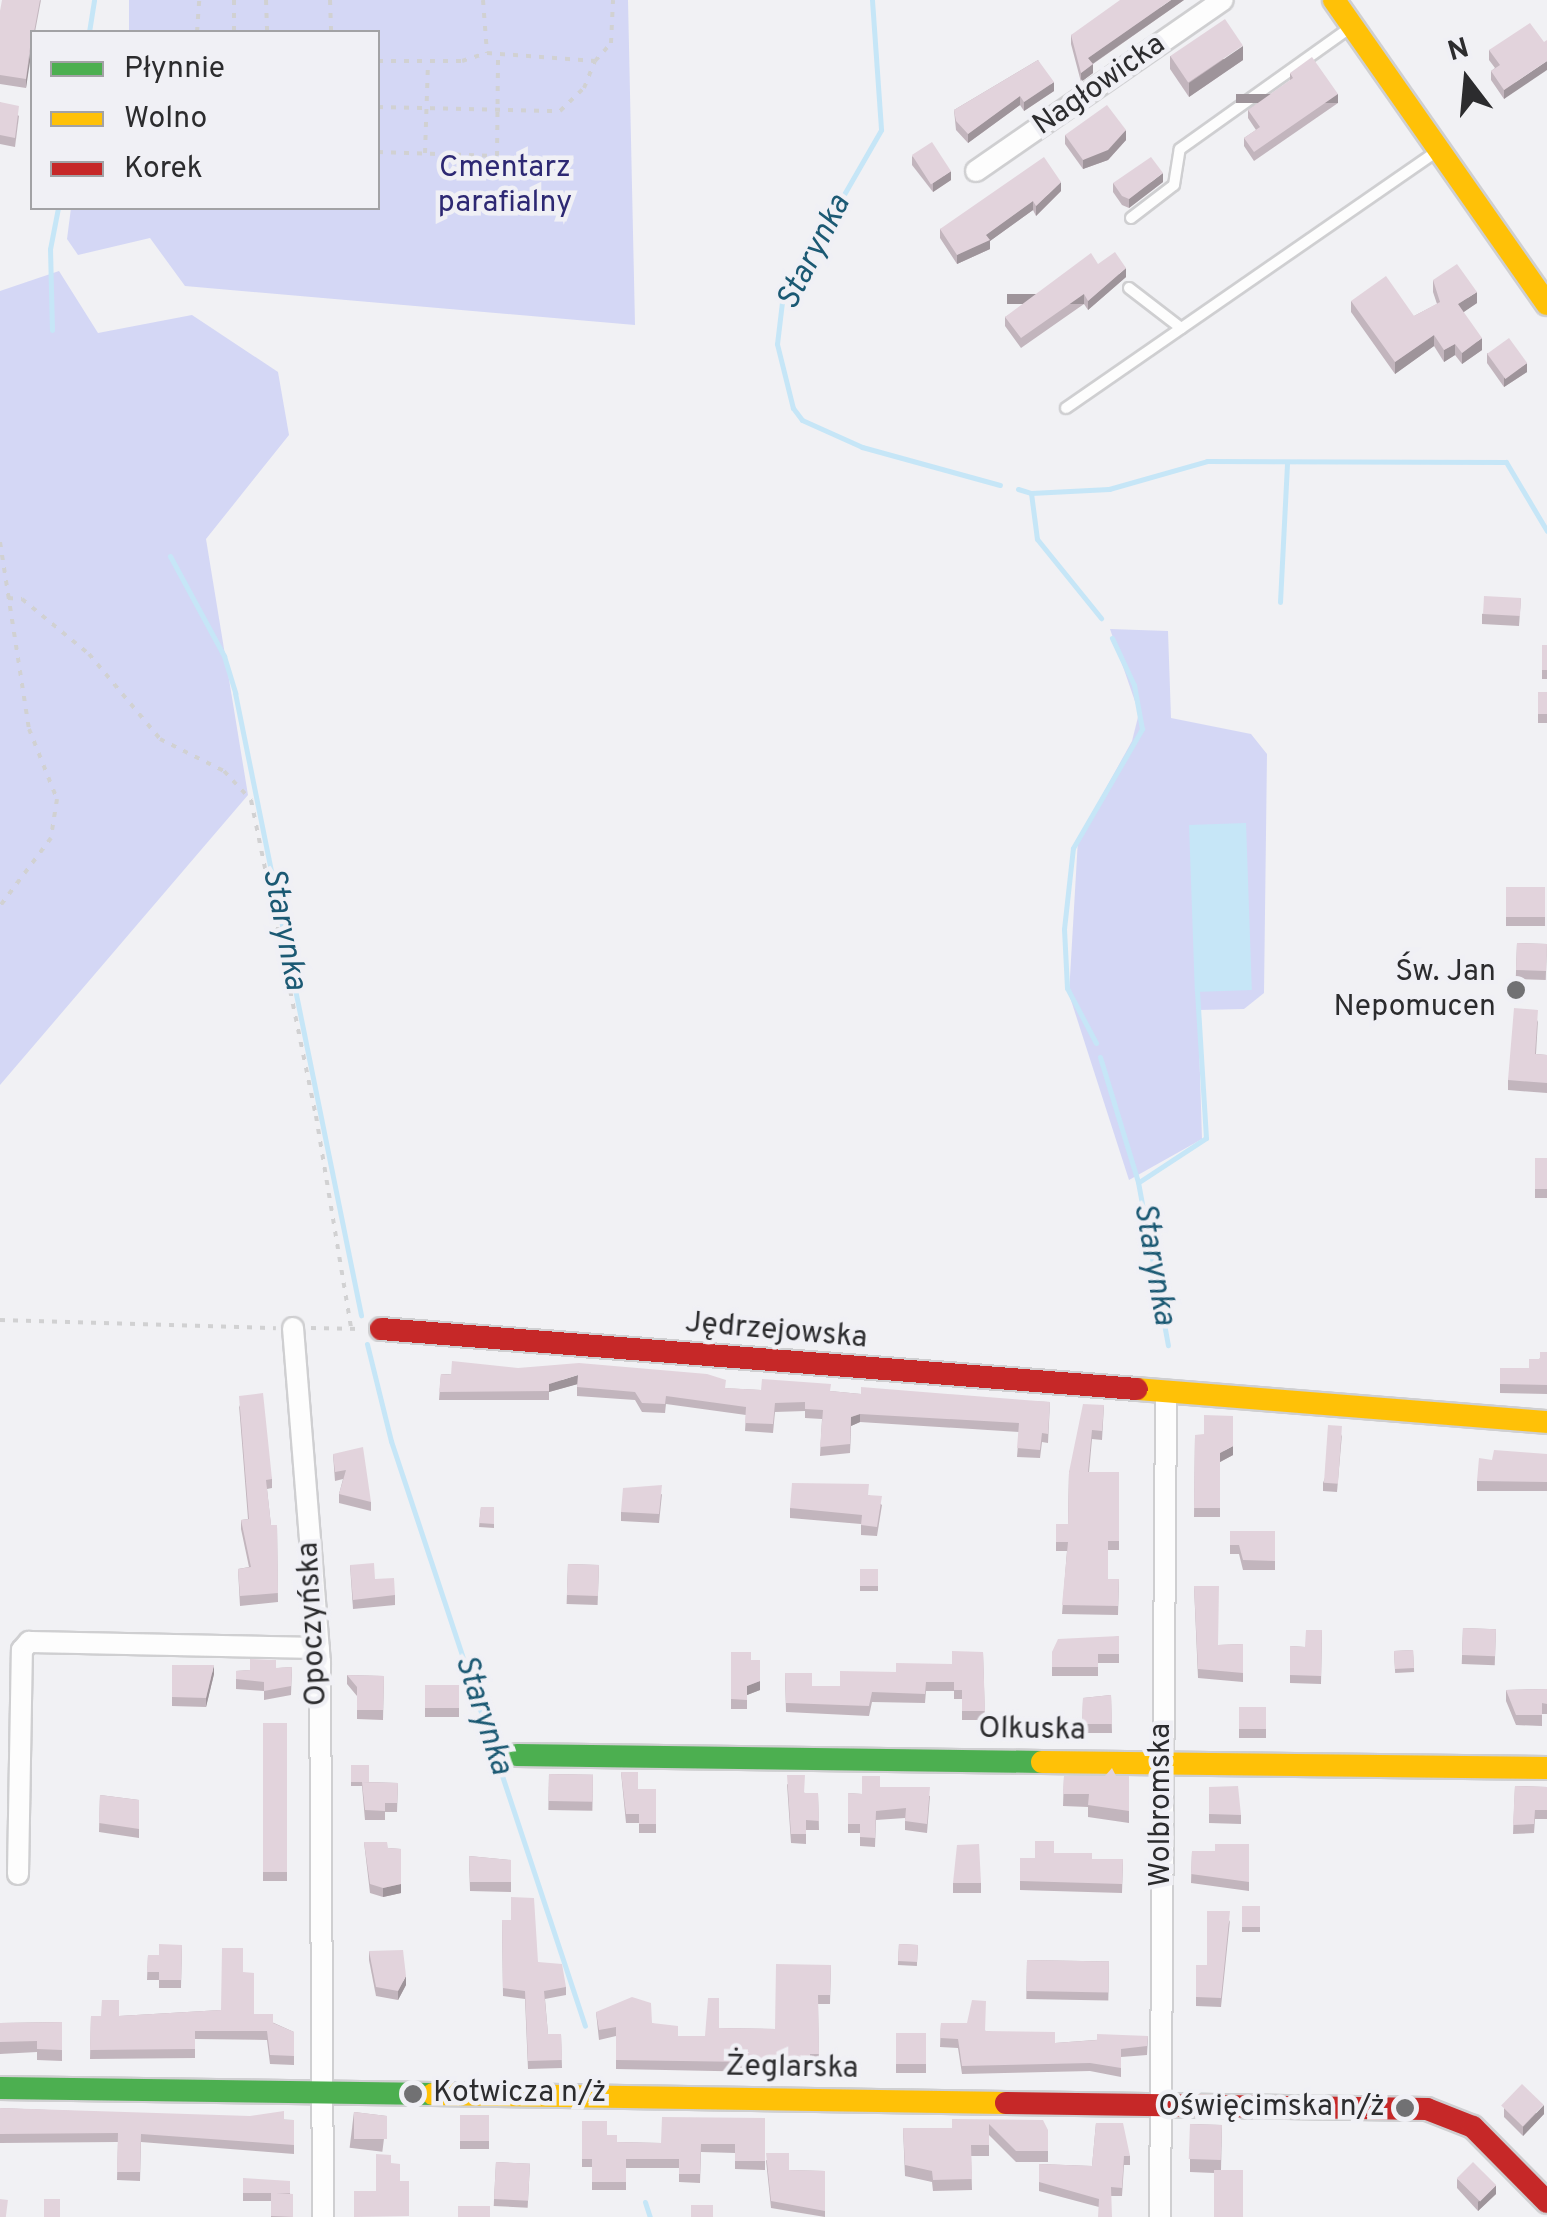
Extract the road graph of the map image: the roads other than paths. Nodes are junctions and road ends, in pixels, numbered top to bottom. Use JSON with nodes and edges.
{"nodes":[{"id":1,"x":1224,"y":0,"type":"edge"},
{"id":2,"x":1334,"y":0,"type":"edge"},
{"id":3,"x":1352,"y":26,"type":"junction"},
{"id":4,"x":1439,"y":150,"type":"junction"},
{"id":5,"x":976,"y":171,"type":"dead end"},
{"id":6,"x":1132,"y":218,"type":"dead end"},
{"id":7,"x":1128,"y":288,"type":"dead end"},
{"id":8,"x":1543,"y":289,"type":"edge"},
{"id":9,"x":1182,"y":328,"type":"junction"},
{"id":10,"x":1066,"y":408,"type":"dead end"},
{"id":11,"x":292,"y":1328,"type":"road end"},
{"id":12,"x":381,"y":1328,"type":"road end"},
{"id":13,"x":1166,"y":1393,"type":"junction"},
{"id":14,"x":1547,"y":1422,"type":"edge"},
{"id":15,"x":319,"y":1648,"type":"junction"},
{"id":16,"x":517,"y":1755,"type":"dead end"},
{"id":17,"x":1161,"y":1762,"type":"junction"},
{"id":18,"x":1547,"y":1768,"type":"edge"},
{"id":19,"x":18,"y":1874,"type":"dead end"},
{"id":20,"x":0,"y":2088,"type":"edge"},
{"id":21,"x":324,"y":2093,"type":"junction"},
{"id":22,"x":1165,"y":2106,"type":"junction"},
{"id":23,"x":1547,"y":2202,"type":"edge"},
{"id":24,"x":323,"y":2217,"type":"edge"},
{"id":25,"x":1160,"y":2217,"type":"edge"}],
"edges":[{"from":1,"to":5,"type":"street","name":"Nagłowicka"},
{"from":2,"to":3,"type":"street"},
{"from":3,"to":4,"type":"street"},
{"from":3,"to":6,"type":"lane"},
{"from":4,"to":8,"type":"street"},
{"from":4,"to":9,"type":"lane"},
{"from":7,"to":9,"type":"lane"},
{"from":9,"to":10,"type":"lane"},
{"from":11,"to":15,"type":"street","name":"Opoczyńska"},
{"from":12,"to":13,"type":"street","name":"Jędrzejowska"},
{"from":13,"to":14,"type":"street","name":"Jędrzejowska"},
{"from":13,"to":17,"type":"street","name":"Wolbromska"},
{"from":15,"to":19,"type":"street"},
{"from":15,"to":21,"type":"street","name":"Opoczyńska"},
{"from":16,"to":17,"type":"street","name":"Olkuska"},
{"from":17,"to":18,"type":"street","name":"Olkuska"},
{"from":17,"to":22,"type":"street","name":"Wolbromska"},
{"from":20,"to":21,"type":"street","name":"Żeglarska"},
{"from":21,"to":22,"type":"street","name":"Żeglarska"},
{"from":21,"to":24,"type":"street","name":"Opoczyńska"},
{"from":22,"to":23,"type":"street","name":"Żeglarska"},
{"from":22,"to":25,"type":"street","name":"Wolbromska"}]}
